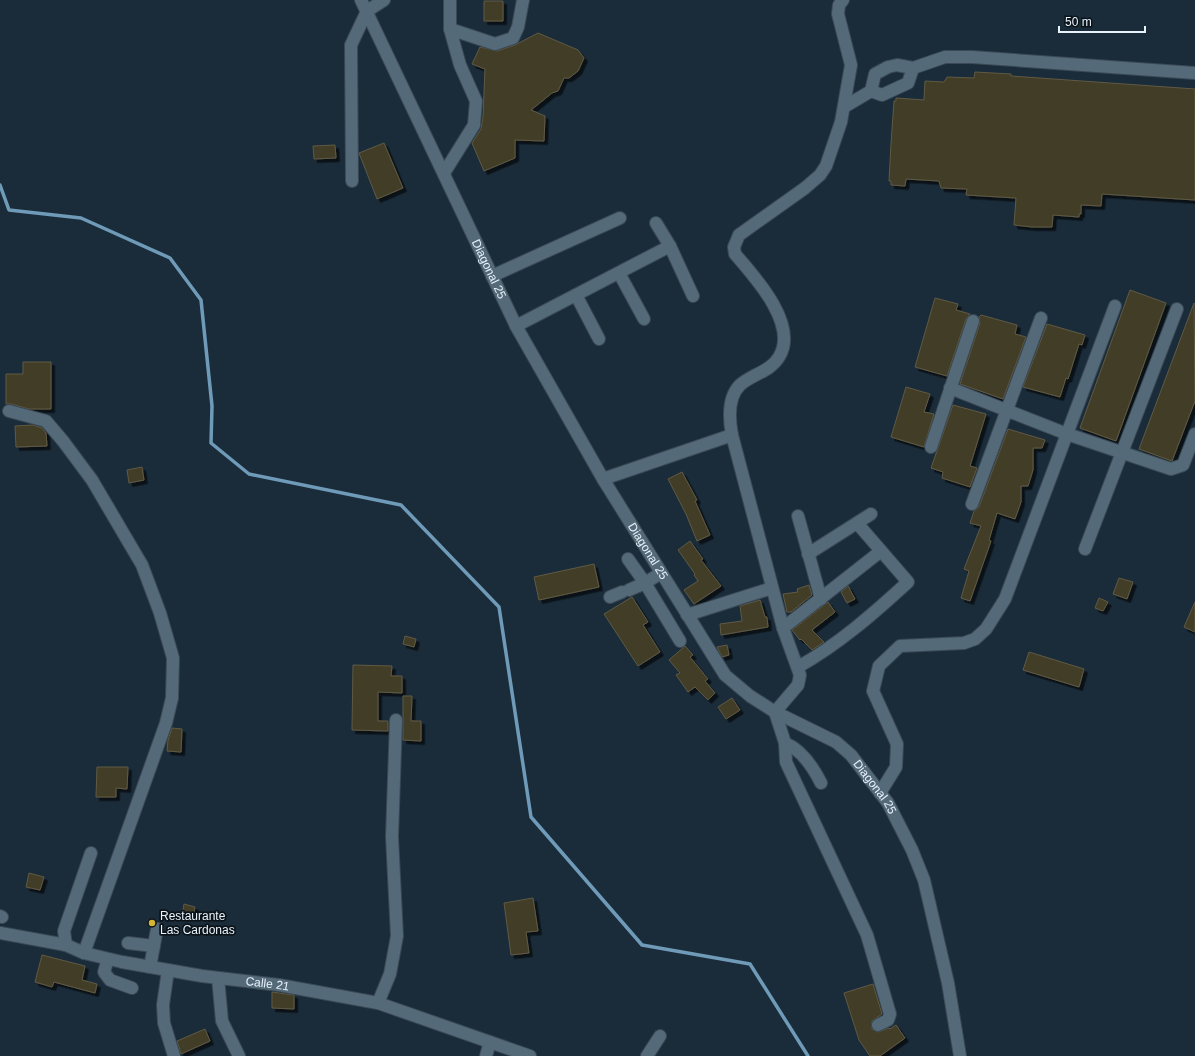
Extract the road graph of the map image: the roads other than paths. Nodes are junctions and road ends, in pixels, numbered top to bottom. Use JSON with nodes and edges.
{"nodes":[{"id":1,"x":362,"y":0,"type":"edge"},
{"id":2,"x":384,"y":0,"type":"edge"},
{"id":3,"x":450,"y":0,"type":"edge"},
{"id":4,"x":522,"y":0,"type":"edge"},
{"id":5,"x":843,"y":0,"type":"edge"},
{"id":6,"x":368,"y":11,"type":"junction"},
{"id":7,"x":450,"y":29,"type":"junction"},
{"id":8,"x":913,"y":68,"type":"junction"},
{"id":9,"x":1195,"y":73,"type":"edge"},
{"id":10,"x":871,"y":91,"type":"junction"},
{"id":11,"x":844,"y":107,"type":"junction"},
{"id":12,"x":444,"y":173,"type":"junction"},
{"id":13,"x":352,"y":181,"type":"dead end"},
{"id":14,"x":620,"y":218,"type":"dead end"},
{"id":15,"x":656,"y":223,"type":"dead end"},
{"id":16,"x":670,"y":246,"type":"junction"},
{"id":17,"x":619,"y":273,"type":"junction"},
{"id":18,"x":492,"y":276,"type":"junction"},
{"id":19,"x":576,"y":295,"type":"junction"},
{"id":20,"x":693,"y":296,"type":"dead end"},
{"id":21,"x":1115,"y":306,"type":"dead end"},
{"id":22,"x":1177,"y":309,"type":"dead end"},
{"id":23,"x":644,"y":318,"type":"dead end"},
{"id":24,"x":1041,"y":318,"type":"dead end"},
{"id":25,"x":973,"y":321,"type":"dead end"},
{"id":26,"x":516,"y":326,"type":"junction"},
{"id":27,"x":599,"y":339,"type":"dead end"},
{"id":28,"x":950,"y":388,"type":"junction"},
{"id":29,"x":1007,"y":410,"type":"junction"},
{"id":30,"x":10,"y":411,"type":"dead end"},
{"id":31,"x":1067,"y":434,"type":"junction"},
{"id":32,"x":1195,"y":434,"type":"edge"},
{"id":33,"x":732,"y":435,"type":"junction"},
{"id":34,"x":931,"y":447,"type":"dead end"},
{"id":35,"x":1121,"y":453,"type":"junction"},
{"id":36,"x":603,"y":478,"type":"junction"},
{"id":37,"x":972,"y":504,"type":"dead end"},
{"id":38,"x":871,"y":514,"type":"dead end"},
{"id":39,"x":798,"y":516,"type":"dead end"},
{"id":40,"x":857,"y":523,"type":"junction"},
{"id":41,"x":1085,"y":549,"type":"dead end"},
{"id":42,"x":881,"y":551,"type":"junction"},
{"id":43,"x":808,"y":554,"type":"junction"},
{"id":44,"x":628,"y":559,"type":"dead end"},
{"id":45,"x":661,"y":573,"type":"junction"},
{"id":46,"x":645,"y":583,"type":"junction"},
{"id":47,"x":772,"y":588,"type":"junction"},
{"id":48,"x":610,"y":597,"type":"dead end"},
{"id":49,"x":820,"y":599,"type":"junction"},
{"id":50,"x":687,"y":615,"type":"junction"},
{"id":51,"x":783,"y":628,"type":"junction"},
{"id":52,"x":680,"y":641,"type":"dead end"},
{"id":53,"x":798,"y":667,"type":"junction"},
{"id":54,"x":774,"y":712,"type":"junction"},
{"id":55,"x":396,"y":720,"type":"dead end"},
{"id":56,"x":785,"y":743,"type":"junction"},
{"id":57,"x":821,"y":784,"type":"dead end"},
{"id":58,"x":880,"y":793,"type":"junction"},
{"id":59,"x":91,"y":853,"type":"dead end"},
{"id":60,"x":157,"y":929,"type":"dead end"},
{"id":61,"x":0,"y":933,"type":"edge"},
{"id":62,"x":128,"y":943,"type":"dead end"},
{"id":63,"x":66,"y":945,"type":"junction"},
{"id":64,"x":154,"y":946,"type":"junction"},
{"id":65,"x":84,"y":953,"type":"junction"},
{"id":66,"x":108,"y":959,"type":"junction"},
{"id":67,"x":150,"y":967,"type":"junction"},
{"id":68,"x":168,"y":970,"type":"junction"},
{"id":69,"x":218,"y":978,"type":"junction"},
{"id":70,"x":132,"y":988,"type":"dead end"},
{"id":71,"x":378,"y":1003,"type":"junction"},
{"id":72,"x":878,"y":1025,"type":"dead end"},
{"id":73,"x":660,"y":1036,"type":"dead end"},
{"id":74,"x":490,"y":1042,"type":"junction"},
{"id":75,"x":174,"y":1056,"type":"edge"},
{"id":76,"x":239,"y":1056,"type":"edge"},
{"id":77,"x":486,"y":1056,"type":"edge"},
{"id":78,"x":530,"y":1056,"type":"edge"},
{"id":79,"x":647,"y":1056,"type":"edge"},
{"id":80,"x":960,"y":1056,"type":"edge"}],
"edges":[{"from":1,"to":6,"type":"street","name":"Diagonal 25"},
{"from":2,"to":6,"type":"street"},
{"from":3,"to":7,"type":"street"},
{"from":4,"to":7,"type":"street"},
{"from":5,"to":11,"type":"street"},
{"from":6,"to":12,"type":"street","name":"Diagonal 25"},
{"from":6,"to":13,"type":"street"},
{"from":7,"to":12,"type":"street"},
{"from":8,"to":9,"type":"street"},
{"from":8,"to":10,"type":"street"},
{"from":8,"to":10,"type":"street"},
{"from":10,"to":11,"type":"street"},
{"from":11,"to":33,"type":"street"},
{"from":12,"to":18,"type":"street","name":"Diagonal 25"},
{"from":14,"to":18,"type":"street"},
{"from":15,"to":16,"type":"street"},
{"from":16,"to":17,"type":"street"},
{"from":16,"to":20,"type":"street"},
{"from":17,"to":19,"type":"street"},
{"from":17,"to":23,"type":"street"},
{"from":18,"to":26,"type":"street","name":"Diagonal 25"},
{"from":19,"to":26,"type":"street"},
{"from":19,"to":27,"type":"street"},
{"from":21,"to":31,"type":"street"},
{"from":22,"to":35,"type":"street"},
{"from":24,"to":29,"type":"street"},
{"from":25,"to":28,"type":"street"},
{"from":26,"to":36,"type":"street","name":"Diagonal 25"},
{"from":28,"to":29,"type":"street"},
{"from":28,"to":34,"type":"street"},
{"from":29,"to":31,"type":"street"},
{"from":29,"to":37,"type":"street"},
{"from":30,"to":65,"type":"street"},
{"from":31,"to":35,"type":"street"},
{"from":31,"to":58,"type":"street"},
{"from":32,"to":35,"type":"street"},
{"from":33,"to":36,"type":"street"},
{"from":33,"to":47,"type":"street"},
{"from":35,"to":41,"type":"street"},
{"from":36,"to":45,"type":"street","name":"Diagonal 25"},
{"from":38,"to":40,"type":"street"},
{"from":39,"to":43,"type":"street"},
{"from":40,"to":42,"type":"street"},
{"from":40,"to":43,"type":"street"},
{"from":42,"to":49,"type":"street"},
{"from":42,"to":53,"type":"street"},
{"from":43,"to":49,"type":"street"},
{"from":44,"to":46,"type":"street"},
{"from":45,"to":46,"type":"street"},
{"from":45,"to":50,"type":"street","name":"Diagonal 25"},
{"from":46,"to":48,"type":"street"},
{"from":46,"to":52,"type":"street"},
{"from":47,"to":50,"type":"street"},
{"from":47,"to":51,"type":"street"},
{"from":49,"to":51,"type":"street"},
{"from":50,"to":54,"type":"street","name":"Diagonal 25"},
{"from":51,"to":53,"type":"street"},
{"from":53,"to":54,"type":"street"},
{"from":54,"to":56,"type":"street"},
{"from":54,"to":58,"type":"street","name":"Diagonal 25"},
{"from":55,"to":71,"type":"street"},
{"from":56,"to":57,"type":"street"},
{"from":56,"to":72,"type":"street"},
{"from":58,"to":80,"type":"street","name":"Diagonal 25"},
{"from":59,"to":63,"type":"street"},
{"from":60,"to":64,"type":"street"},
{"from":61,"to":63,"type":"street","name":"Calle 21"},
{"from":62,"to":64,"type":"street"},
{"from":63,"to":65,"type":"street","name":"Calle 21"},
{"from":64,"to":67,"type":"street"},
{"from":65,"to":66,"type":"street","name":"Calle 21"},
{"from":66,"to":67,"type":"street","name":"Calle 21"},
{"from":66,"to":70,"type":"street"},
{"from":67,"to":68,"type":"street","name":"Calle 21"},
{"from":68,"to":69,"type":"street","name":"Calle 21"},
{"from":68,"to":75,"type":"street"},
{"from":69,"to":71,"type":"street","name":"Calle 21"},
{"from":69,"to":76,"type":"street"},
{"from":71,"to":74,"type":"street","name":"Calle 21"},
{"from":73,"to":79,"type":"street"},
{"from":74,"to":77,"type":"street"},
{"from":74,"to":78,"type":"street","name":"Calle 21"}]}
